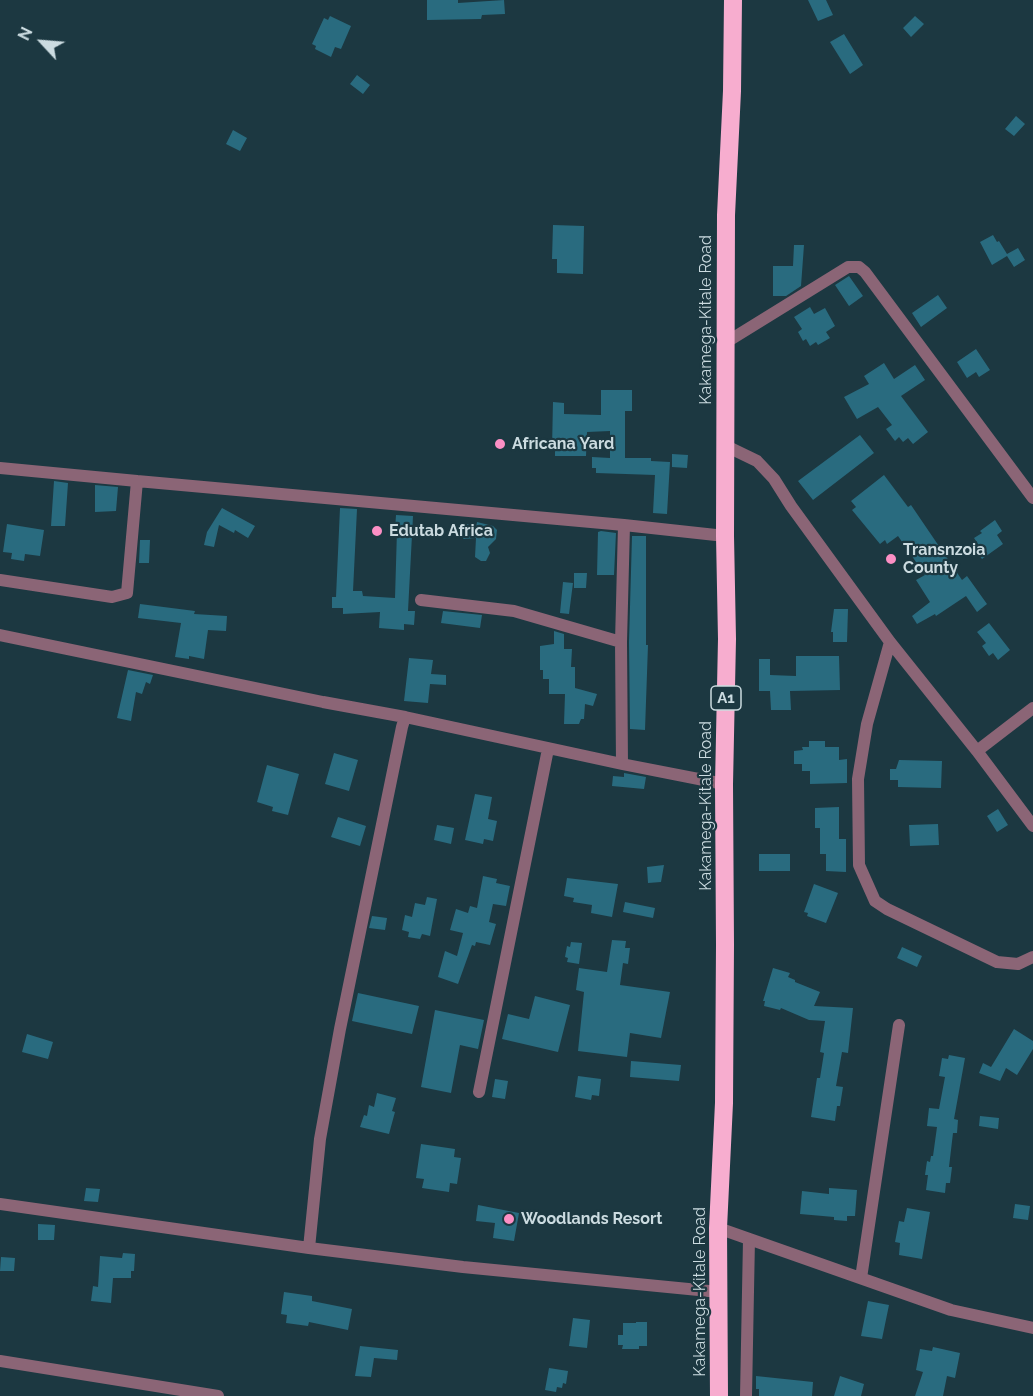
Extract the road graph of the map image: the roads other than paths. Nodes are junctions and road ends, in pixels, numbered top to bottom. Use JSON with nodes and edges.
{"nodes":[{"id":1,"x":733,"y":0,"type":"edge"},
{"id":2,"x":725,"y":344,"type":"junction"},
{"id":3,"x":726,"y":446,"type":"junction"},
{"id":4,"x":0,"y":468,"type":"edge"},
{"id":5,"x":137,"y":481,"type":"junction"},
{"id":6,"x":1033,"y":498,"type":"edge"},
{"id":7,"x":624,"y":525,"type":"junction"},
{"id":8,"x":725,"y":536,"type":"junction"},
{"id":9,"x":0,"y":580,"type":"edge"},
{"id":10,"x":421,"y":600,"type":"dead end"},
{"id":11,"x":0,"y":635,"type":"edge"},
{"id":12,"x":621,"y":642,"type":"junction"},
{"id":13,"x":890,"y":642,"type":"junction"},
{"id":14,"x":1033,"y":708,"type":"edge"},
{"id":15,"x":405,"y":717,"type":"junction"},
{"id":16,"x":549,"y":748,"type":"junction"},
{"id":17,"x":977,"y":751,"type":"junction"},
{"id":18,"x":622,"y":764,"type":"junction"},
{"id":19,"x":724,"y":784,"type":"junction"},
{"id":20,"x":1033,"y":826,"type":"edge"},
{"id":21,"x":1033,"y":957,"type":"edge"},
{"id":22,"x":899,"y":1025,"type":"dead end"},
{"id":23,"x":479,"y":1092,"type":"dead end"},
{"id":24,"x":0,"y":1204,"type":"edge"},
{"id":25,"x":718,"y":1228,"type":"junction"},
{"id":26,"x":749,"y":1239,"type":"junction"},
{"id":27,"x":309,"y":1248,"type":"junction"},
{"id":28,"x":861,"y":1278,"type":"junction"},
{"id":29,"x":719,"y":1292,"type":"junction"},
{"id":30,"x":1033,"y":1328,"type":"edge"},
{"id":31,"x":0,"y":1361,"type":"edge"},
{"id":32,"x":218,"y":1396,"type":"edge"},
{"id":33,"x":719,"y":1396,"type":"edge"},
{"id":34,"x":746,"y":1396,"type":"edge"}],
"edges":[{"from":1,"to":2,"type":"highway","name":"Kakamega-Kitale Road","number":"A1"},
{"from":2,"to":3,"type":"highway","name":"Kakamega-Kitale Road","number":"A1"},
{"from":2,"to":6,"type":"street"},
{"from":3,"to":8,"type":"highway","name":"Kakamega-Kitale Road","number":"A1"},
{"from":3,"to":13,"type":"street"},
{"from":4,"to":5,"type":"street"},
{"from":5,"to":7,"type":"street"},
{"from":5,"to":9,"type":"street"},
{"from":7,"to":8,"type":"street"},
{"from":7,"to":12,"type":"street"},
{"from":8,"to":19,"type":"highway","name":"Kakamega-Kitale Road","number":"A1"},
{"from":10,"to":12,"type":"street"},
{"from":11,"to":15,"type":"street"},
{"from":12,"to":18,"type":"street"},
{"from":13,"to":17,"type":"street"},
{"from":13,"to":21,"type":"street"},
{"from":14,"to":17,"type":"street"},
{"from":15,"to":16,"type":"street"},
{"from":15,"to":27,"type":"street"},
{"from":16,"to":18,"type":"street"},
{"from":16,"to":23,"type":"street"},
{"from":17,"to":20,"type":"street"},
{"from":18,"to":19,"type":"street"},
{"from":19,"to":25,"type":"highway","name":"Kakamega-Kitale Road","number":"A1"},
{"from":22,"to":28,"type":"street"},
{"from":24,"to":27,"type":"street"},
{"from":25,"to":26,"type":"street"},
{"from":25,"to":29,"type":"highway","name":"Kakamega-Kitale Road","number":"A1"},
{"from":26,"to":28,"type":"street"},
{"from":26,"to":34,"type":"street"},
{"from":27,"to":29,"type":"street"},
{"from":28,"to":30,"type":"street"},
{"from":29,"to":33,"type":"highway","name":"Kakamega-Kitale Road","number":"A1"},
{"from":31,"to":32,"type":"street"}]}
